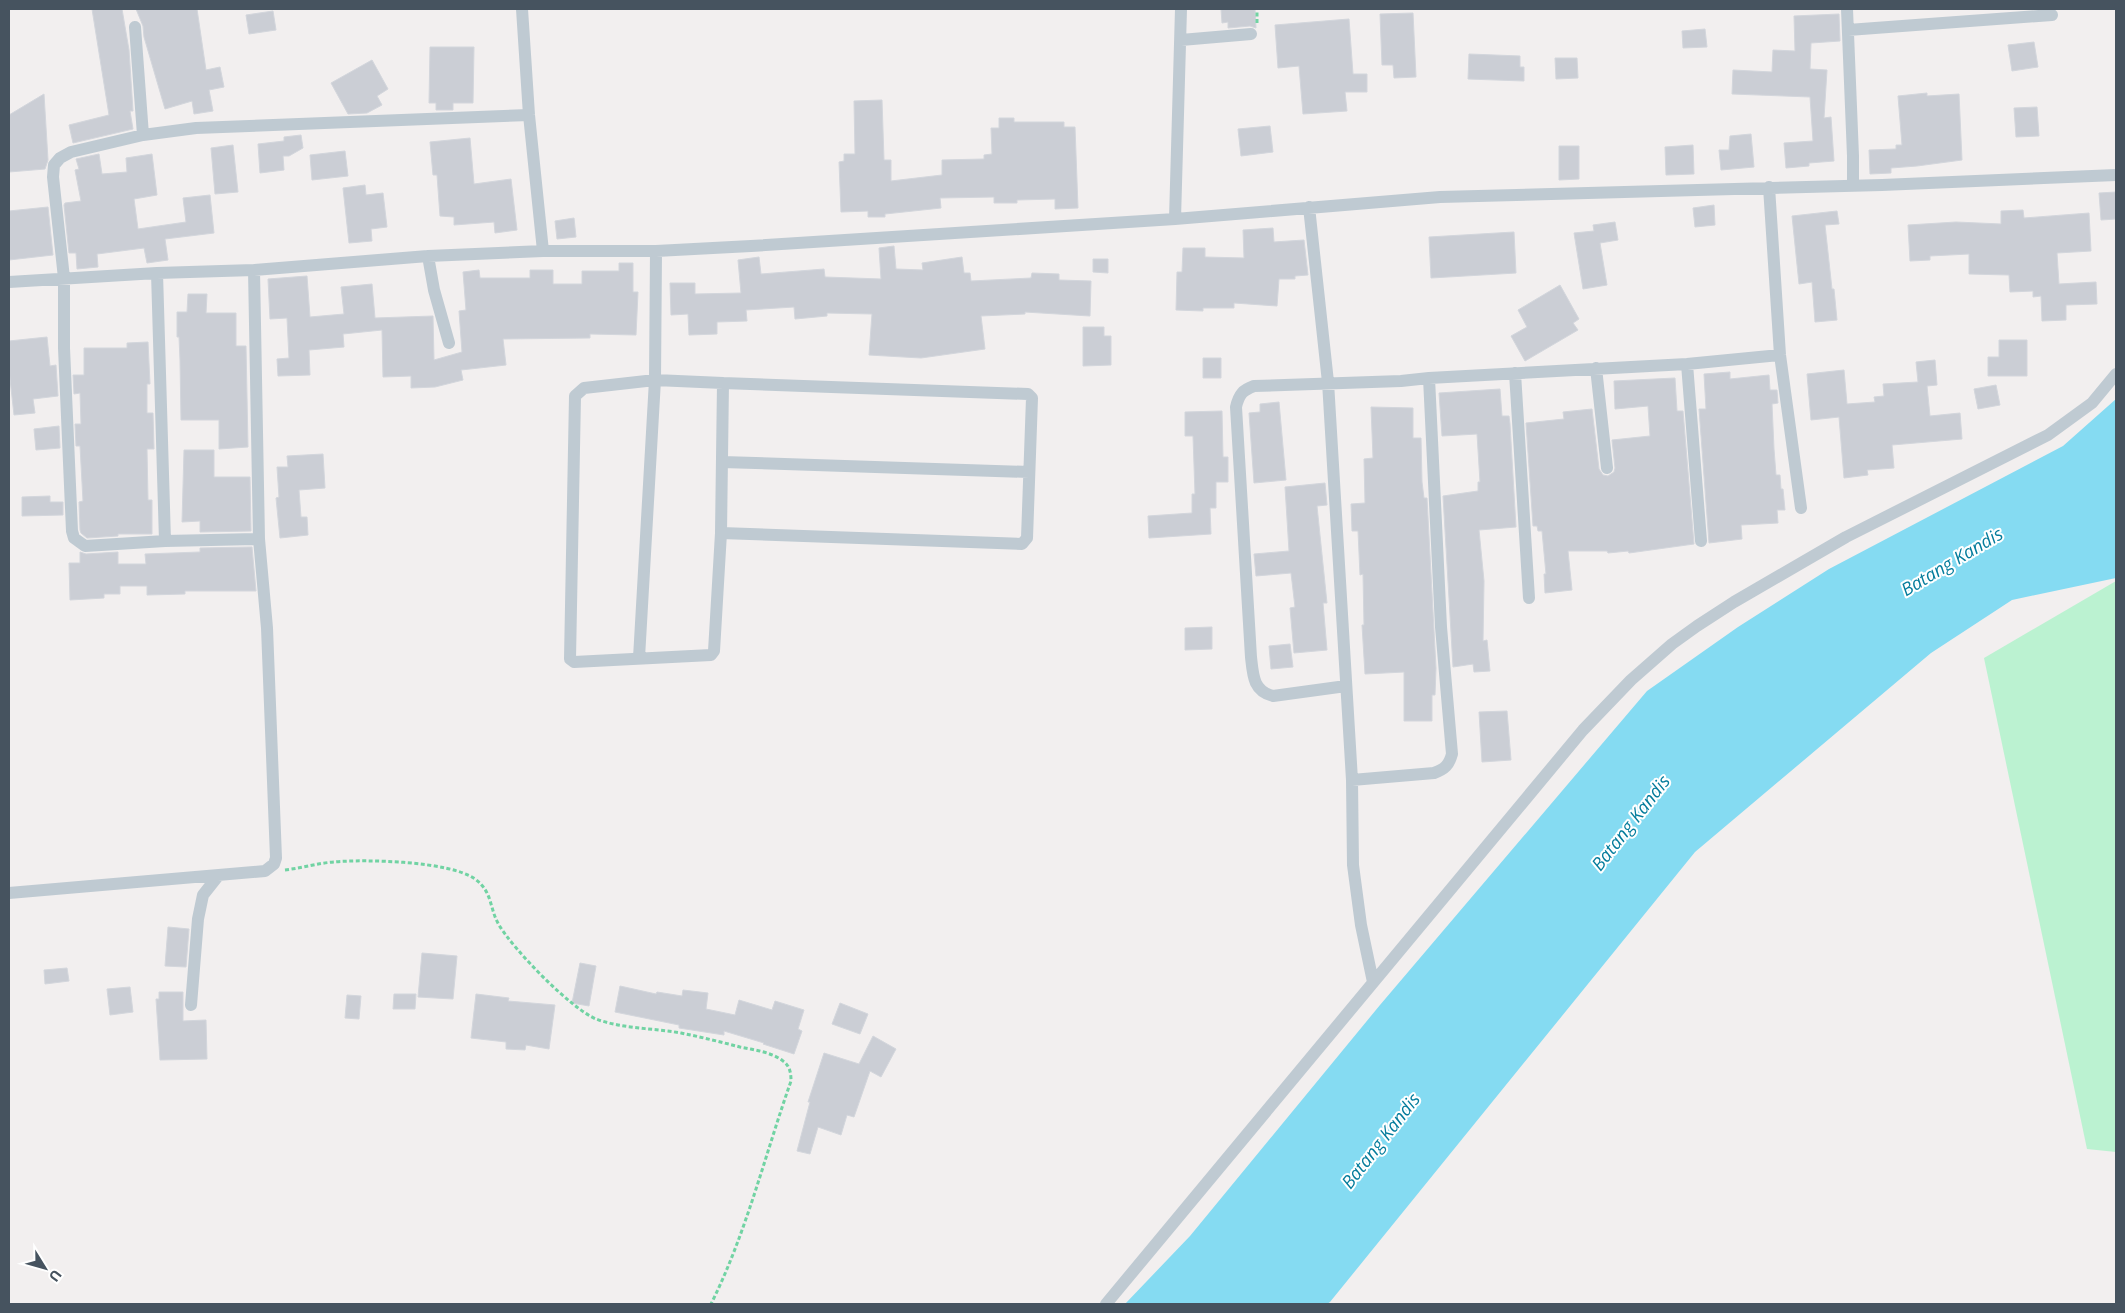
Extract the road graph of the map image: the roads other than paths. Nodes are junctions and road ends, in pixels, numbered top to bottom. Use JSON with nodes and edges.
{"nodes":[{"id":1,"x":522,"y":9,"type":"edge"},
{"id":2,"x":1181,"y":9,"type":"edge"},
{"id":3,"x":1847,"y":9,"type":"edge"},
{"id":4,"x":2052,"y":15,"type":"dead end"},
{"id":5,"x":135,"y":27,"type":"dead end"},
{"id":6,"x":1848,"y":30,"type":"junction"},
{"id":7,"x":1252,"y":34,"type":"dead end"},
{"id":8,"x":1181,"y":40,"type":"junction"},
{"id":9,"x":529,"y":116,"type":"junction"},
{"id":10,"x":142,"y":135,"type":"junction"},
{"id":11,"x":2116,"y":175,"type":"edge"},
{"id":12,"x":1853,"y":185,"type":"junction"},
{"id":13,"x":1769,"y":187,"type":"junction"},
{"id":14,"x":1309,"y":207,"type":"junction"},
{"id":15,"x":1175,"y":219,"type":"junction"},
{"id":16,"x":543,"y":251,"type":"junction"},
{"id":17,"x":656,"y":251,"type":"junction"},
{"id":18,"x":428,"y":256,"type":"junction"},
{"id":19,"x":254,"y":270,"type":"junction"},
{"id":20,"x":157,"y":273,"type":"junction"},
{"id":21,"x":64,"y":278,"type":"junction"},
{"id":22,"x":9,"y":282,"type":"edge"},
{"id":23,"x":449,"y":343,"type":"dead end"},
{"id":24,"x":1780,"y":356,"type":"junction"},
{"id":25,"x":1687,"y":364,"type":"junction"},
{"id":26,"x":1596,"y":368,"type":"junction"},
{"id":27,"x":1515,"y":373,"type":"junction"},
{"id":28,"x":2116,"y":374,"type":"edge"},
{"id":29,"x":1429,"y":378,"type":"junction"},
{"id":30,"x":654,"y":380,"type":"junction"},
{"id":31,"x":1328,"y":382,"type":"junction"},
{"id":32,"x":723,"y":383,"type":"junction"},
{"id":33,"x":722,"y":462,"type":"junction"},
{"id":34,"x":1607,"y":468,"type":"dead end"},
{"id":35,"x":1029,"y":472,"type":"junction"},
{"id":36,"x":1801,"y":508,"type":"dead end"},
{"id":37,"x":721,"y":533,"type":"junction"},
{"id":38,"x":259,"y":539,"type":"junction"},
{"id":39,"x":165,"y":541,"type":"junction"},
{"id":40,"x":1701,"y":541,"type":"dead end"},
{"id":41,"x":1529,"y":598,"type":"dead end"},
{"id":42,"x":639,"y":658,"type":"junction"},
{"id":43,"x":1346,"y":686,"type":"junction"},
{"id":44,"x":1352,"y":780,"type":"junction"},
{"id":45,"x":218,"y":876,"type":"junction"},
{"id":46,"x":9,"y":893,"type":"edge"},
{"id":47,"x":1373,"y":982,"type":"junction"},
{"id":48,"x":191,"y":1005,"type":"dead end"},
{"id":49,"x":1106,"y":1304,"type":"edge"}],
"edges":[{"from":1,"to":9,"type":"street"},
{"from":2,"to":8,"type":"street"},
{"from":3,"to":6,"type":"street"},
{"from":4,"to":6,"type":"street"},
{"from":5,"to":10,"type":"street"},
{"from":6,"to":12,"type":"street"},
{"from":7,"to":8,"type":"street"},
{"from":8,"to":15,"type":"street"},
{"from":9,"to":10,"type":"street"},
{"from":9,"to":16,"type":"street"},
{"from":10,"to":21,"type":"street"},
{"from":11,"to":12,"type":"street"},
{"from":12,"to":13,"type":"street"},
{"from":13,"to":14,"type":"street"},
{"from":13,"to":24,"type":"street"},
{"from":14,"to":15,"type":"street"},
{"from":14,"to":31,"type":"street"},
{"from":15,"to":17,"type":"street"},
{"from":16,"to":17,"type":"street"},
{"from":16,"to":18,"type":"street"},
{"from":17,"to":30,"type":"street"},
{"from":18,"to":19,"type":"street"},
{"from":18,"to":23,"type":"street"},
{"from":19,"to":20,"type":"street"},
{"from":19,"to":38,"type":"street"},
{"from":20,"to":21,"type":"street"},
{"from":20,"to":39,"type":"street"},
{"from":21,"to":22,"type":"street"},
{"from":21,"to":39,"type":"street"},
{"from":24,"to":25,"type":"street"},
{"from":24,"to":36,"type":"street"},
{"from":25,"to":26,"type":"street"},
{"from":25,"to":40,"type":"street"},
{"from":26,"to":27,"type":"street"},
{"from":26,"to":34,"type":"street"},
{"from":27,"to":29,"type":"street"},
{"from":27,"to":41,"type":"street"},
{"from":28,"to":47,"type":"street"},
{"from":29,"to":31,"type":"street"},
{"from":29,"to":44,"type":"street"},
{"from":30,"to":32,"type":"street"},
{"from":30,"to":42,"type":"street"},
{"from":30,"to":42,"type":"street"},
{"from":31,"to":43,"type":"street"},
{"from":31,"to":43,"type":"street"},
{"from":32,"to":33,"type":"street"},
{"from":32,"to":35,"type":"street"},
{"from":33,"to":35,"type":"street"},
{"from":33,"to":37,"type":"street"},
{"from":35,"to":37,"type":"street"},
{"from":37,"to":42,"type":"street"},
{"from":38,"to":39,"type":"street"},
{"from":38,"to":45,"type":"street"},
{"from":43,"to":44,"type":"street"},
{"from":44,"to":47,"type":"street"},
{"from":45,"to":46,"type":"street"},
{"from":45,"to":48,"type":"street"},
{"from":47,"to":49,"type":"street"}]}
